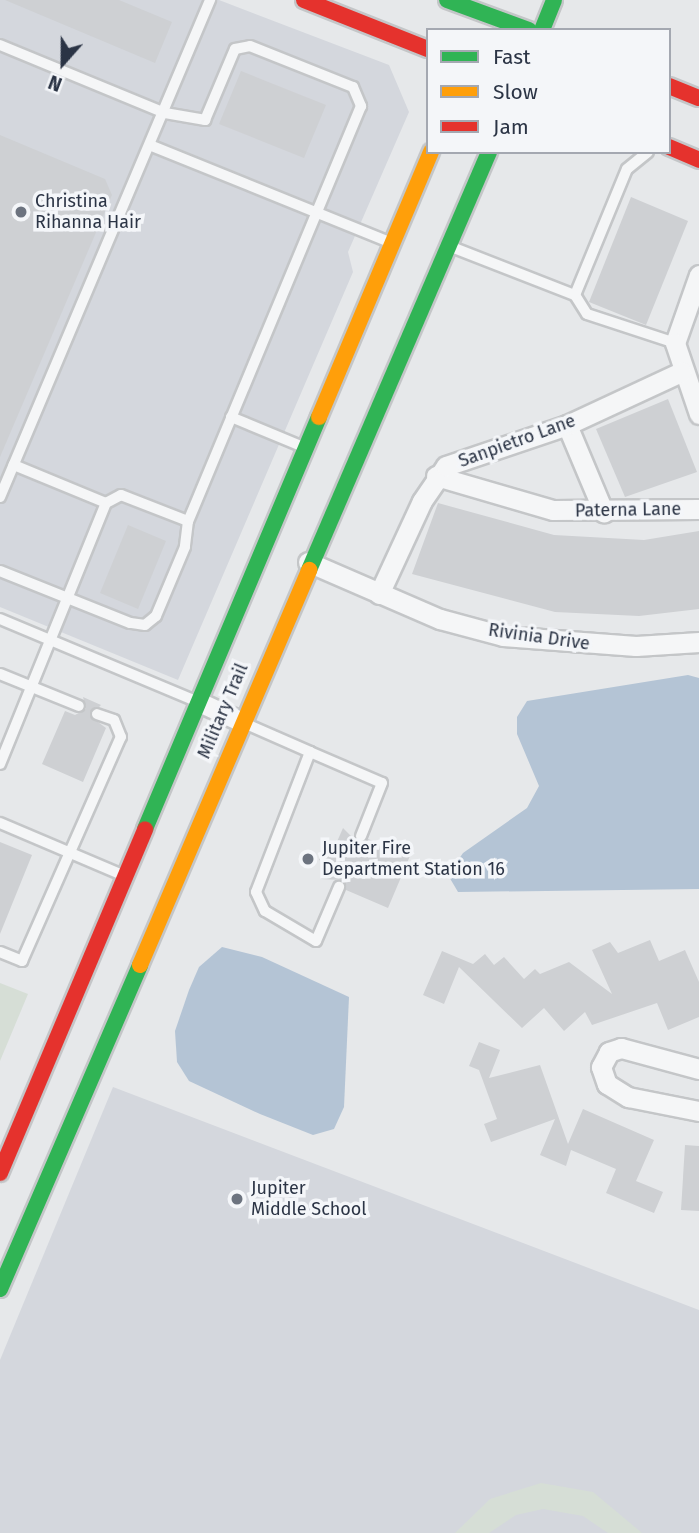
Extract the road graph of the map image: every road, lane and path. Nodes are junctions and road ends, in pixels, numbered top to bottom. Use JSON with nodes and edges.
{"nodes":[{"id":1,"x":210,"y":0,"type":"edge"},
{"id":2,"x":304,"y":0,"type":"edge"},
{"id":3,"x":447,"y":0,"type":"edge"},
{"id":4,"x":554,"y":0,"type":"edge"},
{"id":5,"x":489,"y":15,"type":"edge"},
{"id":6,"x":524,"y":28,"type":"edge"},
{"id":7,"x":543,"y":28,"type":"edge"},
{"id":8,"x":0,"y":45,"type":"edge"},
{"id":9,"x":426,"y":48,"type":"edge"},
{"id":10,"x":671,"y":87,"type":"edge"},
{"id":11,"x":699,"y":98,"type":"edge"},
{"id":12,"x":165,"y":113,"type":"junction"},
{"id":13,"x":152,"y":146,"type":"junction"},
{"id":14,"x":671,"y":149,"type":"edge"},
{"id":15,"x":430,"y":154,"type":"edge"},
{"id":16,"x":488,"y":154,"type":"edge"},
{"id":17,"x":646,"y":154,"type":"edge"},
{"id":18,"x":699,"y":160,"type":"edge"},
{"id":19,"x":317,"y":213,"type":"junction"},
{"id":20,"x":392,"y":243,"type":"junction"},
{"id":21,"x":449,"y":246,"type":"junction"},
{"id":22,"x":699,"y":275,"type":"edge"},
{"id":23,"x":575,"y":295,"type":"junction"},
{"id":24,"x":675,"y":343,"type":"junction"},
{"id":25,"x":681,"y":372,"type":"junction"},
{"id":26,"x":697,"y":405,"type":"edge"},
{"id":27,"x":231,"y":417,"type":"junction"},
{"id":28,"x":567,"y":425,"type":"junction"},
{"id":29,"x":306,"y":448,"type":"junction"},
{"id":30,"x":14,"y":466,"type":"junction"},
{"id":31,"x":436,"y":476,"type":"junction"},
{"id":32,"x":0,"y":497,"type":"edge"},
{"id":33,"x":106,"y":503,"type":"junction"},
{"id":34,"x":699,"y":509,"type":"edge"},
{"id":35,"x":604,"y":513,"type":"junction"},
{"id":36,"x":188,"y":522,"type":"junction"},
{"id":37,"x":308,"y":562,"type":"junction"},
{"id":38,"x":0,"y":570,"type":"edge"},
{"id":39,"x":379,"y":594,"type":"junction"},
{"id":40,"x":67,"y":598,"type":"junction"},
{"id":41,"x":0,"y":619,"type":"edge"},
{"id":42,"x":51,"y":640,"type":"junction"},
{"id":43,"x":699,"y":642,"type":"edge"},
{"id":44,"x":0,"y":674,"type":"edge"},
{"id":45,"x":32,"y":686,"type":"junction"},
{"id":46,"x":199,"y":702,"type":"junction"},
{"id":47,"x":79,"y":705,"type":"dead end"},
{"id":48,"x":97,"y":714,"type":"dead end"},
{"id":49,"x":240,"y":721,"type":"junction"},
{"id":50,"x":310,"y":752,"type":"junction"},
{"id":51,"x":0,"y":764,"type":"edge"},
{"id":52,"x":0,"y":823,"type":"edge"},
{"id":53,"x":360,"y":836,"type":"dead end"},
{"id":54,"x":70,"y":853,"type":"junction"},
{"id":55,"x":126,"y":876,"type":"junction"},
{"id":56,"x":339,"y":887,"type":"dead end"},
{"id":57,"x":0,"y":952,"type":"edge"},
{"id":58,"x":699,"y":1069,"type":"edge"},
{"id":59,"x":699,"y":1111,"type":"edge"},
{"id":60,"x":0,"y":1173,"type":"edge"},
{"id":61,"x":0,"y":1289,"type":"edge"}],
"edges":[{"from":1,"to":12,"type":"lane"},
{"from":2,"to":9,"type":"main road"},
{"from":3,"to":5,"type":"main road"},
{"from":4,"to":7,"type":"main road"},
{"from":5,"to":6,"type":"main road"},
{"from":8,"to":12,"type":"lane"},
{"from":10,"to":11,"type":"main road"},
{"from":12,"to":13,"type":"lane"},
{"from":12,"to":19,"type":"lane"},
{"from":13,"to":19,"type":"lane"},
{"from":13,"to":30,"type":"lane"},
{"from":14,"to":18,"type":"main road"},
{"from":15,"to":20,"type":"main road","name":"Military Trail"},
{"from":16,"to":21,"type":"main road","name":"Military Trail"},
{"from":17,"to":23,"type":"lane"},
{"from":19,"to":20,"type":"lane"},
{"from":19,"to":27,"type":"lane"},
{"from":20,"to":29,"type":"main road","name":"Military Trail"},
{"from":21,"to":23,"type":"lane"},
{"from":21,"to":37,"type":"main road","name":"Military Trail"},
{"from":22,"to":24,"type":"street"},
{"from":23,"to":24,"type":"lane"},
{"from":24,"to":25,"type":"street"},
{"from":25,"to":26,"type":"street"},
{"from":25,"to":28,"type":"street","name":"Sanpietro Lane"},
{"from":27,"to":29,"type":"lane"},
{"from":27,"to":36,"type":"lane"},
{"from":28,"to":31,"type":"street","name":"Sanpietro Lane"},
{"from":28,"to":35,"type":"street"},
{"from":29,"to":46,"type":"main road","name":"Military Trail"},
{"from":30,"to":32,"type":"lane"},
{"from":30,"to":33,"type":"lane"},
{"from":31,"to":35,"type":"street","name":"Paterna Lane"},
{"from":31,"to":39,"type":"street"},
{"from":33,"to":36,"type":"lane"},
{"from":33,"to":40,"type":"lane"},
{"from":34,"to":35,"type":"street","name":"Paterna Lane"},
{"from":36,"to":40,"type":"lane"},
{"from":37,"to":39,"type":"street","name":"Rivinia Drive"},
{"from":37,"to":49,"type":"main road","name":"Military Trail"},
{"from":38,"to":40,"type":"lane"},
{"from":39,"to":43,"type":"street","name":"Rivinia Drive"},
{"from":40,"to":42,"type":"lane"},
{"from":41,"to":42,"type":"lane"},
{"from":42,"to":45,"type":"lane"},
{"from":42,"to":46,"type":"lane"},
{"from":44,"to":45,"type":"lane"},
{"from":45,"to":47,"type":"lane"},
{"from":45,"to":51,"type":"lane"},
{"from":46,"to":49,"type":"street"},
{"from":46,"to":55,"type":"main road","name":"Military Trail"},
{"from":48,"to":54,"type":"lane"},
{"from":49,"to":50,"type":"lane"},
{"from":49,"to":61,"type":"main road","name":"Military Trail"},
{"from":50,"to":53,"type":"lane"},
{"from":50,"to":56,"type":"lane"},
{"from":52,"to":54,"type":"lane"},
{"from":54,"to":55,"type":"lane"},
{"from":54,"to":57,"type":"lane"},
{"from":55,"to":60,"type":"main road","name":"Military Trail"},
{"from":58,"to":59,"type":"street"}]}
